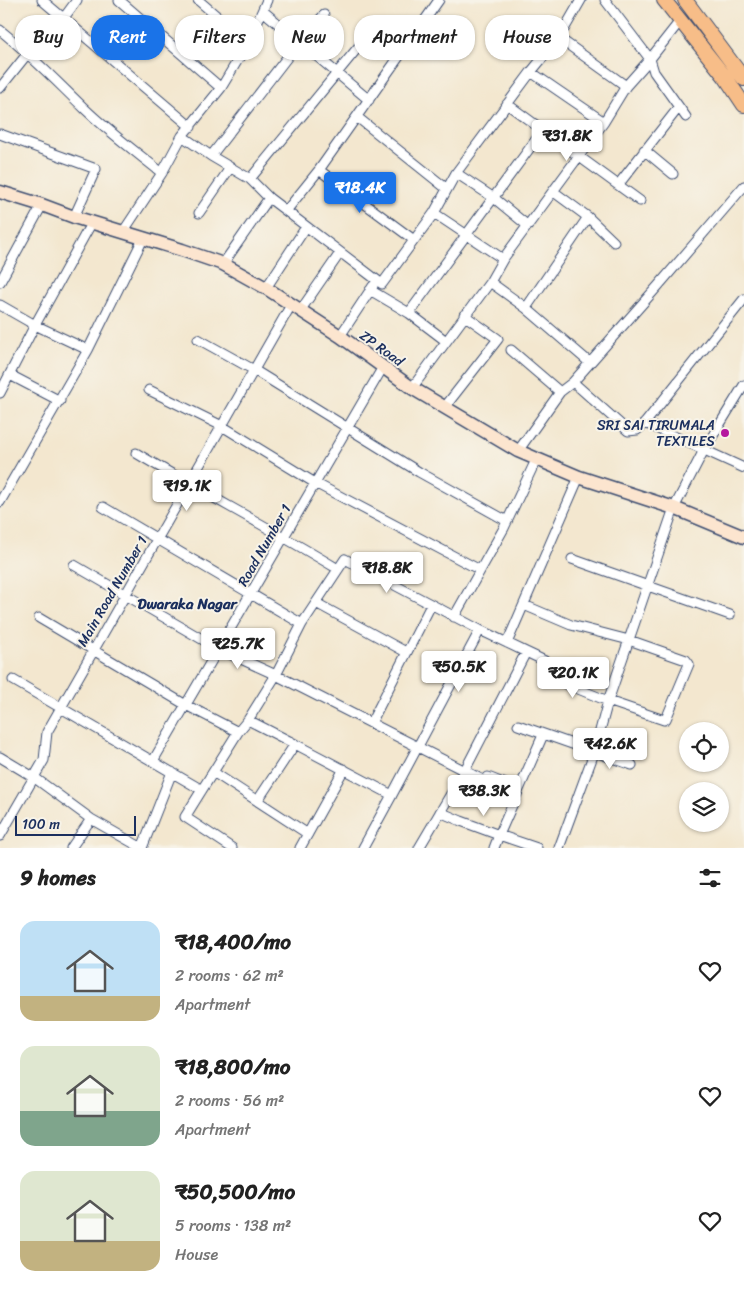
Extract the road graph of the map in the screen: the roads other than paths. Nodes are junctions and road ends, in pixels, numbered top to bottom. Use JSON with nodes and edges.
{"nodes":[{"id":1,"x":42,"y":0,"type":"edge"},
{"id":2,"x":77,"y":0,"type":"edge"},
{"id":3,"x":119,"y":0,"type":"edge"},
{"id":4,"x":198,"y":0,"type":"edge"},
{"id":5,"x":267,"y":0,"type":"edge"},
{"id":6,"x":439,"y":0,"type":"edge"},
{"id":7,"x":581,"y":0,"type":"edge"},
{"id":8,"x":605,"y":0,"type":"edge"},
{"id":9,"x":664,"y":0,"type":"edge"},
{"id":10,"x":685,"y":0,"type":"edge"},
{"id":11,"x":263,"y":11,"type":"junction"},
{"id":12,"x":59,"y":15,"type":"edge"},
{"id":13,"x":67,"y":15,"type":"edge"},
{"id":14,"x":215,"y":15,"type":"edge"},
{"id":15,"x":261,"y":15,"type":"edge"},
{"id":16,"x":274,"y":20,"type":"edge"},
{"id":17,"x":680,"y":21,"type":"junction"},
{"id":18,"x":569,"y":22,"type":"edge"},
{"id":19,"x":0,"y":30,"type":"edge"},
{"id":20,"x":81,"y":33,"type":"edge"},
{"id":21,"x":15,"y":42,"type":"edge"},
{"id":22,"x":569,"y":45,"type":"edge"},
{"id":23,"x":354,"y":52,"type":"edge"},
{"id":24,"x":650,"y":59,"type":"junction"},
{"id":25,"x":22,"y":60,"type":"edge"},
{"id":26,"x":35,"y":60,"type":"edge"},
{"id":27,"x":237,"y":60,"type":"edge"},
{"id":28,"x":285,"y":60,"type":"edge"},
{"id":29,"x":320,"y":60,"type":"edge"},
{"id":30,"x":541,"y":60,"type":"edge"},
{"id":31,"x":531,"y":72,"type":"junction"},
{"id":32,"x":335,"y":73,"type":"junction"},
{"id":33,"x":744,"y":79,"type":"edge"},
{"id":34,"x":1,"y":86,"type":"edge"},
{"id":35,"x":626,"y":86,"type":"junction"},
{"id":36,"x":220,"y":88,"type":"junction"},
{"id":37,"x":369,"y":100,"type":"junction"},
{"id":38,"x":508,"y":104,"type":"junction"},
{"id":39,"x":744,"y":105,"type":"edge"},
{"id":40,"x":679,"y":107,"type":"junction"},
{"id":41,"x":357,"y":117,"type":"junction"},
{"id":42,"x":686,"y":117,"type":"dead end"},
{"id":43,"x":604,"y":122,"type":"junction"},
{"id":44,"x":191,"y":127,"type":"junction"},
{"id":45,"x":543,"y":130,"type":"junction"},
{"id":46,"x":0,"y":134,"type":"edge"},
{"id":47,"x":182,"y":136,"type":"junction"},
{"id":48,"x":644,"y":150,"type":"junction"},
{"id":49,"x":211,"y":156,"type":"junction"},
{"id":50,"x":579,"y":156,"type":"junction"},
{"id":51,"x":230,"y":168,"type":"junction"},
{"id":52,"x":319,"y":170,"type":"junction"},
{"id":53,"x":162,"y":173,"type":"junction"},
{"id":54,"x":456,"y":173,"type":"junction"},
{"id":55,"x":673,"y":174,"type":"dead end"},
{"id":56,"x":250,"y":180,"type":"junction"},
{"id":57,"x":618,"y":185,"type":"junction"},
{"id":58,"x":744,"y":186,"type":"edge"},
{"id":59,"x":447,"y":189,"type":"junction"},
{"id":60,"x":0,"y":192,"type":"edge"},
{"id":61,"x":554,"y":192,"type":"junction"},
{"id":62,"x":269,"y":198,"type":"junction"},
{"id":63,"x":494,"y":198,"type":"junction"},
{"id":64,"x":640,"y":201,"type":"dead end"},
{"id":65,"x":42,"y":205,"type":"junction"},
{"id":66,"x":286,"y":211,"type":"junction"},
{"id":67,"x":199,"y":213,"type":"dead end"},
{"id":68,"x":434,"y":213,"type":"junction"},
{"id":69,"x":74,"y":217,"type":"junction"},
{"id":70,"x":588,"y":217,"type":"junction"},
{"id":71,"x":92,"y":222,"type":"junction"},
{"id":72,"x":528,"y":226,"type":"junction"},
{"id":73,"x":306,"y":227,"type":"junction"},
{"id":74,"x":123,"y":232,"type":"junction"},
{"id":75,"x":466,"y":235,"type":"junction"},
{"id":76,"x":143,"y":239,"type":"junction"},
{"id":77,"x":414,"y":240,"type":"junction"},
{"id":78,"x":614,"y":242,"type":"dead end"},
{"id":79,"x":340,"y":253,"type":"junction"},
{"id":80,"x":504,"y":259,"type":"junction"},
{"id":81,"x":223,"y":264,"type":"junction"},
{"id":82,"x":376,"y":280,"type":"junction"},
{"id":83,"x":0,"y":282,"type":"edge"},
{"id":84,"x":490,"y":282,"type":"junction"},
{"id":85,"x":266,"y":288,"type":"junction"},
{"id":86,"x":370,"y":290,"type":"junction"},
{"id":87,"x":744,"y":299,"type":"edge"},
{"id":88,"x":0,"y":306,"type":"edge"},
{"id":89,"x":296,"y":308,"type":"junction"},
{"id":90,"x":526,"y":308,"type":"junction"},
{"id":91,"x":409,"y":313,"type":"junction"},
{"id":92,"x":464,"y":316,"type":"junction"},
{"id":93,"x":35,"y":325,"type":"junction"},
{"id":94,"x":340,"y":336,"type":"junction"},
{"id":95,"x":198,"y":338,"type":"dead end"},
{"id":96,"x":446,"y":341,"type":"junction"},
{"id":97,"x":88,"y":350,"type":"junction"},
{"id":98,"x":511,"y":350,"type":"dead end"},
{"id":99,"x":589,"y":362,"type":"junction"},
{"id":100,"x":382,"y":367,"type":"junction"},
{"id":101,"x":254,"y":370,"type":"junction"},
{"id":102,"x":10,"y":375,"type":"junction"},
{"id":103,"x":573,"y":382,"type":"junction"},
{"id":104,"x":744,"y":385,"type":"edge"},
{"id":105,"x":412,"y":388,"type":"junction"},
{"id":106,"x":149,"y":390,"type":"dead end"},
{"id":107,"x":560,"y":392,"type":"junction"},
{"id":108,"x":0,"y":393,"type":"edge"},
{"id":109,"x":60,"y":401,"type":"junction"},
{"id":110,"x":444,"y":408,"type":"junction"},
{"id":111,"x":646,"y":423,"type":"junction"},
{"id":112,"x":222,"y":426,"type":"junction"},
{"id":113,"x":348,"y":427,"type":"junction"},
{"id":114,"x":704,"y":450,"type":"junction"},
{"id":115,"x":518,"y":451,"type":"junction"},
{"id":116,"x":136,"y":453,"type":"dead end"},
{"id":117,"x":536,"y":460,"type":"junction"},
{"id":118,"x":744,"y":468,"type":"edge"},
{"id":119,"x":579,"y":477,"type":"junction"},
{"id":120,"x":315,"y":483,"type":"junction"},
{"id":121,"x":189,"y":484,"type":"junction"},
{"id":122,"x":0,"y":502,"type":"edge"},
{"id":123,"x":102,"y":507,"type":"dead end"},
{"id":124,"x":674,"y":508,"type":"junction"},
{"id":125,"x":507,"y":521,"type":"junction"},
{"id":126,"x":284,"y":536,"type":"junction"},
{"id":127,"x":744,"y":537,"type":"edge"},
{"id":128,"x":157,"y":539,"type":"junction"},
{"id":129,"x":572,"y":559,"type":"dead end"},
{"id":130,"x":74,"y":565,"type":"dead end"},
{"id":131,"x":338,"y":569,"type":"junction"},
{"id":132,"x":480,"y":570,"type":"junction"},
{"id":133,"x":647,"y":586,"type":"junction"},
{"id":134,"x":126,"y":594,"type":"junction"},
{"id":135,"x":251,"y":594,"type":"junction"},
{"id":136,"x":316,"y":603,"type":"junction"},
{"id":137,"x":431,"y":604,"type":"junction"},
{"id":138,"x":524,"y":605,"type":"junction"},
{"id":139,"x":730,"y":615,"type":"dead end"},
{"id":140,"x":454,"y":617,"type":"junction"},
{"id":141,"x":39,"y":618,"type":"dead end"},
{"id":142,"x":302,"y":624,"type":"junction"},
{"id":143,"x":480,"y":630,"type":"junction"},
{"id":144,"x":629,"y":640,"type":"junction"},
{"id":145,"x":507,"y":643,"type":"junction"},
{"id":146,"x":219,"y":648,"type":"junction"},
{"id":147,"x":94,"y":650,"type":"junction"},
{"id":148,"x":406,"y":652,"type":"junction"},
{"id":149,"x":526,"y":652,"type":"junction"},
{"id":150,"x":545,"y":661,"type":"dead end"},
{"id":151,"x":276,"y":675,"type":"junction"},
{"id":152,"x":546,"y":676,"type":"dead end"},
{"id":153,"x":13,"y":680,"type":"dead end"},
{"id":154,"x":608,"y":701,"type":"junction"},
{"id":155,"x":186,"y":705,"type":"junction"},
{"id":156,"x":61,"y":708,"type":"junction"},
{"id":157,"x":248,"y":720,"type":"junction"},
{"id":158,"x":371,"y":722,"type":"junction"},
{"id":159,"x":518,"y":726,"type":"dead end"},
{"id":160,"x":238,"y":732,"type":"junction"},
{"id":161,"x":543,"y":735,"type":"junction"},
{"id":162,"x":296,"y":744,"type":"junction"},
{"id":163,"x":418,"y":746,"type":"junction"},
{"id":164,"x":594,"y":753,"type":"junction"},
{"id":165,"x":0,"y":757,"type":"edge"},
{"id":166,"x":153,"y":761,"type":"junction"},
{"id":167,"x":632,"y":765,"type":"dead end"},
{"id":168,"x":344,"y":769,"type":"junction"},
{"id":169,"x":465,"y":770,"type":"junction"},
{"id":170,"x":172,"y":772,"type":"junction"},
{"id":171,"x":213,"y":772,"type":"junction"},
{"id":172,"x":35,"y":778,"type":"junction"},
{"id":173,"x":518,"y":789,"type":"junction"},
{"id":174,"x":202,"y":790,"type":"junction"},
{"id":175,"x":392,"y":795,"type":"junction"},
{"id":176,"x":258,"y":800,"type":"junction"},
{"id":177,"x":440,"y":812,"type":"junction"},
{"id":178,"x":91,"y":819,"type":"junction"},
{"id":179,"x":1,"y":833,"type":"edge"},
{"id":180,"x":308,"y":834,"type":"junction"},
{"id":181,"x":499,"y":835,"type":"junction"},
{"id":182,"x":70,"y":848,"type":"edge"},
{"id":183,"x":142,"y":848,"type":"edge"},
{"id":184,"x":232,"y":848,"type":"edge"},
{"id":185,"x":300,"y":848,"type":"edge"},
{"id":186,"x":363,"y":848,"type":"edge"},
{"id":187,"x":419,"y":848,"type":"edge"},
{"id":188,"x":494,"y":848,"type":"edge"},
{"id":189,"x":537,"y":848,"type":"edge"},
{"id":190,"x":559,"y":848,"type":"edge"}],
"edges":[{"from":1,"to":12,"type":"street"},
{"from":2,"to":13,"type":"street"},
{"from":3,"to":36,"type":"street"},
{"from":4,"to":14,"type":"street"},
{"from":5,"to":11,"type":"street"},
{"from":6,"to":37,"type":"street"},
{"from":7,"to":18,"type":"street"},
{"from":8,"to":24,"type":"street"},
{"from":9,"to":17,"type":"main road"},
{"from":10,"to":33,"type":"main road"},
{"from":11,"to":15,"type":"street"},
{"from":11,"to":16,"type":"street"},
{"from":17,"to":24,"type":"street"},
{"from":17,"to":39,"type":"main road"},
{"from":19,"to":21,"type":"street"},
{"from":20,"to":44,"type":"street"},
{"from":22,"to":35,"type":"street"},
{"from":23,"to":32,"type":"street"},
{"from":24,"to":35,"type":"street"},
{"from":24,"to":40,"type":"street"},
{"from":25,"to":34,"type":"street"},
{"from":26,"to":53,"type":"street"},
{"from":27,"to":36,"type":"street"},
{"from":28,"to":49,"type":"street"},
{"from":29,"to":32,"type":"street"},
{"from":30,"to":31,"type":"street"},
{"from":31,"to":38,"type":"street"},
{"from":31,"to":43,"type":"street"},
{"from":32,"to":37,"type":"street"},
{"from":32,"to":56,"type":"street"},
{"from":35,"to":43,"type":"street"},
{"from":36,"to":44,"type":"street"},
{"from":37,"to":41,"type":"street"},
{"from":38,"to":45,"type":"street"},
{"from":38,"to":54,"type":"street"},
{"from":40,"to":42,"type":"street"},
{"from":40,"to":48,"type":"street"},
{"from":41,"to":52,"type":"street"},
{"from":41,"to":59,"type":"street"},
{"from":43,"to":50,"type":"street"},
{"from":44,"to":47,"type":"street"},
{"from":45,"to":50,"type":"street"},
{"from":45,"to":63,"type":"street"},
{"from":46,"to":69,"type":"street"},
{"from":47,"to":49,"type":"street"},
{"from":47,"to":53,"type":"street"},
{"from":48,"to":55,"type":"street"},
{"from":48,"to":57,"type":"street"},
{"from":49,"to":51,"type":"street"},
{"from":50,"to":57,"type":"street"},
{"from":50,"to":61,"type":"street"},
{"from":51,"to":56,"type":"street"},
{"from":51,"to":67,"type":"street"},
{"from":52,"to":66,"type":"street"},
{"from":52,"to":77,"type":"street"},
{"from":53,"to":74,"type":"street"},
{"from":54,"to":59,"type":"street"},
{"from":54,"to":63,"type":"street"},
{"from":56,"to":62,"type":"street"},
{"from":57,"to":64,"type":"street"},
{"from":58,"to":99,"type":"street"},
{"from":59,"to":68,"type":"street"},
{"from":60,"to":65,"type":"street","name":"ZP Road"},
{"from":61,"to":70,"type":"street"},
{"from":61,"to":72,"type":"street"},
{"from":62,"to":66,"type":"street"},
{"from":62,"to":81,"type":"street"},
{"from":63,"to":72,"type":"street"},
{"from":63,"to":75,"type":"street"},
{"from":65,"to":69,"type":"street","name":"ZP Road"},
{"from":65,"to":83,"type":"street"},
{"from":66,"to":73,"type":"street"},
{"from":68,"to":75,"type":"street"},
{"from":68,"to":77,"type":"street"},
{"from":69,"to":71,"type":"street","name":"ZP Road"},
{"from":70,"to":78,"type":"street"},
{"from":70,"to":90,"type":"street"},
{"from":71,"to":74,"type":"street","name":"ZP Road"},
{"from":71,"to":93,"type":"street"},
{"from":72,"to":80,"type":"street"},
{"from":73,"to":79,"type":"street"},
{"from":73,"to":85,"type":"street"},
{"from":74,"to":76,"type":"street","name":"ZP Road"},
{"from":75,"to":80,"type":"street"},
{"from":75,"to":91,"type":"street"},
{"from":76,"to":81,"type":"street","name":"ZP Road"},
{"from":76,"to":97,"type":"street"},
{"from":77,"to":82,"type":"street"},
{"from":79,"to":82,"type":"street"},
{"from":79,"to":89,"type":"street","name":"Main Road Number 1"},
{"from":80,"to":84,"type":"street"},
{"from":81,"to":85,"type":"street","name":"ZP Road"},
{"from":82,"to":86,"type":"street"},
{"from":84,"to":90,"type":"street"},
{"from":84,"to":92,"type":"street"},
{"from":85,"to":89,"type":"street","name":"ZP Road"},
{"from":86,"to":91,"type":"street"},
{"from":86,"to":94,"type":"street"},
{"from":87,"to":111,"type":"street"},
{"from":88,"to":93,"type":"street"},
{"from":89,"to":94,"type":"street","name":"ZP Road"},
{"from":89,"to":101,"type":"street","name":"Main Road Number 1"},
{"from":90,"to":99,"type":"street"},
{"from":91,"to":96,"type":"street"},
{"from":92,"to":96,"type":"street"},
{"from":92,"to":110,"type":"street"},
{"from":93,"to":97,"type":"street"},
{"from":93,"to":102,"type":"street"},
{"from":94,"to":100,"type":"street","name":"ZP Road"},
{"from":95,"to":101,"type":"street"},
{"from":96,"to":105,"type":"street"},
{"from":97,"to":109,"type":"street"},
{"from":98,"to":107,"type":"street"},
{"from":99,"to":103,"type":"street"},
{"from":100,"to":105,"type":"street","name":"ZP Road"},
{"from":100,"to":113,"type":"street","name":"Road Number 1"},
{"from":101,"to":112,"type":"street","name":"Main Road Number 1"},
{"from":101,"to":113,"type":"street"},
{"from":102,"to":108,"type":"street"},
{"from":102,"to":109,"type":"street"},
{"from":103,"to":107,"type":"street"},
{"from":103,"to":111,"type":"street"},
{"from":104,"to":114,"type":"street"},
{"from":105,"to":110,"type":"street","name":"ZP Road"},
{"from":106,"to":112,"type":"street"},
{"from":107,"to":115,"type":"street"},
{"from":109,"to":122,"type":"street"},
{"from":110,"to":115,"type":"street","name":"ZP Road"},
{"from":111,"to":114,"type":"street"},
{"from":112,"to":120,"type":"street"},
{"from":112,"to":121,"type":"street","name":"Main Road Number 1"},
{"from":113,"to":120,"type":"street","name":"Road Number 1"},
{"from":113,"to":125,"type":"street"},
{"from":114,"to":118,"type":"street"},
{"from":114,"to":124,"type":"street"},
{"from":115,"to":117,"type":"street","name":"ZP Road"},
{"from":116,"to":121,"type":"street"},
{"from":117,"to":119,"type":"street","name":"ZP Road"},
{"from":117,"to":125,"type":"street"},
{"from":119,"to":124,"type":"street","name":"ZP Road"},
{"from":119,"to":138,"type":"street"},
{"from":120,"to":126,"type":"street","name":"Road Number 1"},
{"from":120,"to":132,"type":"street"},
{"from":121,"to":126,"type":"street"},
{"from":121,"to":128,"type":"street","name":"Main Road Number 1"},
{"from":123,"to":128,"type":"street"},
{"from":124,"to":127,"type":"street","name":"ZP Road"},
{"from":124,"to":133,"type":"street"},
{"from":125,"to":132,"type":"street"},
{"from":126,"to":131,"type":"street"},
{"from":126,"to":135,"type":"street","name":"Road Number 1"},
{"from":128,"to":134,"type":"street","name":"Main Road Number 1"},
{"from":128,"to":135,"type":"street"},
{"from":129,"to":133,"type":"street"},
{"from":130,"to":134,"type":"street"},
{"from":131,"to":136,"type":"street"},
{"from":131,"to":137,"type":"street"},
{"from":132,"to":140,"type":"street"},
{"from":133,"to":139,"type":"street"},
{"from":133,"to":144,"type":"street"},
{"from":134,"to":146,"type":"street"},
{"from":134,"to":147,"type":"street","name":"Main Road Number 1"},
{"from":135,"to":142,"type":"street"},
{"from":135,"to":146,"type":"street","name":"Road Number 1"},
{"from":136,"to":142,"type":"street"},
{"from":136,"to":148,"type":"street"},
{"from":137,"to":140,"type":"street"},
{"from":137,"to":148,"type":"street"},
{"from":138,"to":144,"type":"street"},
{"from":138,"to":145,"type":"street"},
{"from":140,"to":143,"type":"street"},
{"from":141,"to":147,"type":"street"},
{"from":142,"to":151,"type":"street"},
{"from":143,"to":145,"type":"street"},
{"from":143,"to":163,"type":"street"},
{"from":144,"to":154,"type":"street"},
{"from":144,"to":154,"type":"street"},
{"from":145,"to":149,"type":"street"},
{"from":146,"to":151,"type":"street"},
{"from":146,"to":155,"type":"street","name":"Road Number 1"},
{"from":147,"to":155,"type":"street"},
{"from":147,"to":156,"type":"street","name":"Main Road Number 1"},
{"from":148,"to":158,"type":"street"},
{"from":149,"to":150,"type":"street"},
{"from":149,"to":169,"type":"street"},
{"from":151,"to":157,"type":"street"},
{"from":151,"to":158,"type":"street"},
{"from":152,"to":154,"type":"street"},
{"from":153,"to":156,"type":"street"},
{"from":154,"to":164,"type":"street"},
{"from":155,"to":160,"type":"street"},
{"from":155,"to":166,"type":"street","name":"Road Number 1"},
{"from":156,"to":166,"type":"street"},
{"from":156,"to":172,"type":"street","name":"Main Road Number 1"},
{"from":157,"to":160,"type":"street"},
{"from":157,"to":162,"type":"street"},
{"from":158,"to":163,"type":"street"},
{"from":159,"to":161,"type":"street"},
{"from":160,"to":171,"type":"street"},
{"from":161,"to":164,"type":"street"},
{"from":161,"to":173,"type":"street"},
{"from":162,"to":168,"type":"street"},
{"from":162,"to":176,"type":"street"},
{"from":163,"to":169,"type":"street"},
{"from":163,"to":175,"type":"street"},
{"from":164,"to":167,"type":"street"},
{"from":164,"to":190,"type":"street"},
{"from":165,"to":172,"type":"street"},
{"from":166,"to":170,"type":"street"},
{"from":168,"to":175,"type":"street"},
{"from":168,"to":180,"type":"street"},
{"from":169,"to":173,"type":"street"},
{"from":169,"to":177,"type":"street"},
{"from":170,"to":174,"type":"street"},
{"from":170,"to":183,"type":"street"},
{"from":171,"to":174,"type":"street"},
{"from":171,"to":176,"type":"street"},
{"from":172,"to":178,"type":"street"},
{"from":172,"to":179,"type":"street","name":"Main Road Number 1"},
{"from":173,"to":181,"type":"street"},
{"from":174,"to":184,"type":"street"},
{"from":175,"to":186,"type":"street"},
{"from":176,"to":180,"type":"street"},
{"from":177,"to":181,"type":"street"},
{"from":177,"to":187,"type":"street"},
{"from":178,"to":182,"type":"street"},
{"from":178,"to":183,"type":"street"},
{"from":180,"to":185,"type":"street"},
{"from":181,"to":188,"type":"street"},
{"from":181,"to":189,"type":"street"}]}
